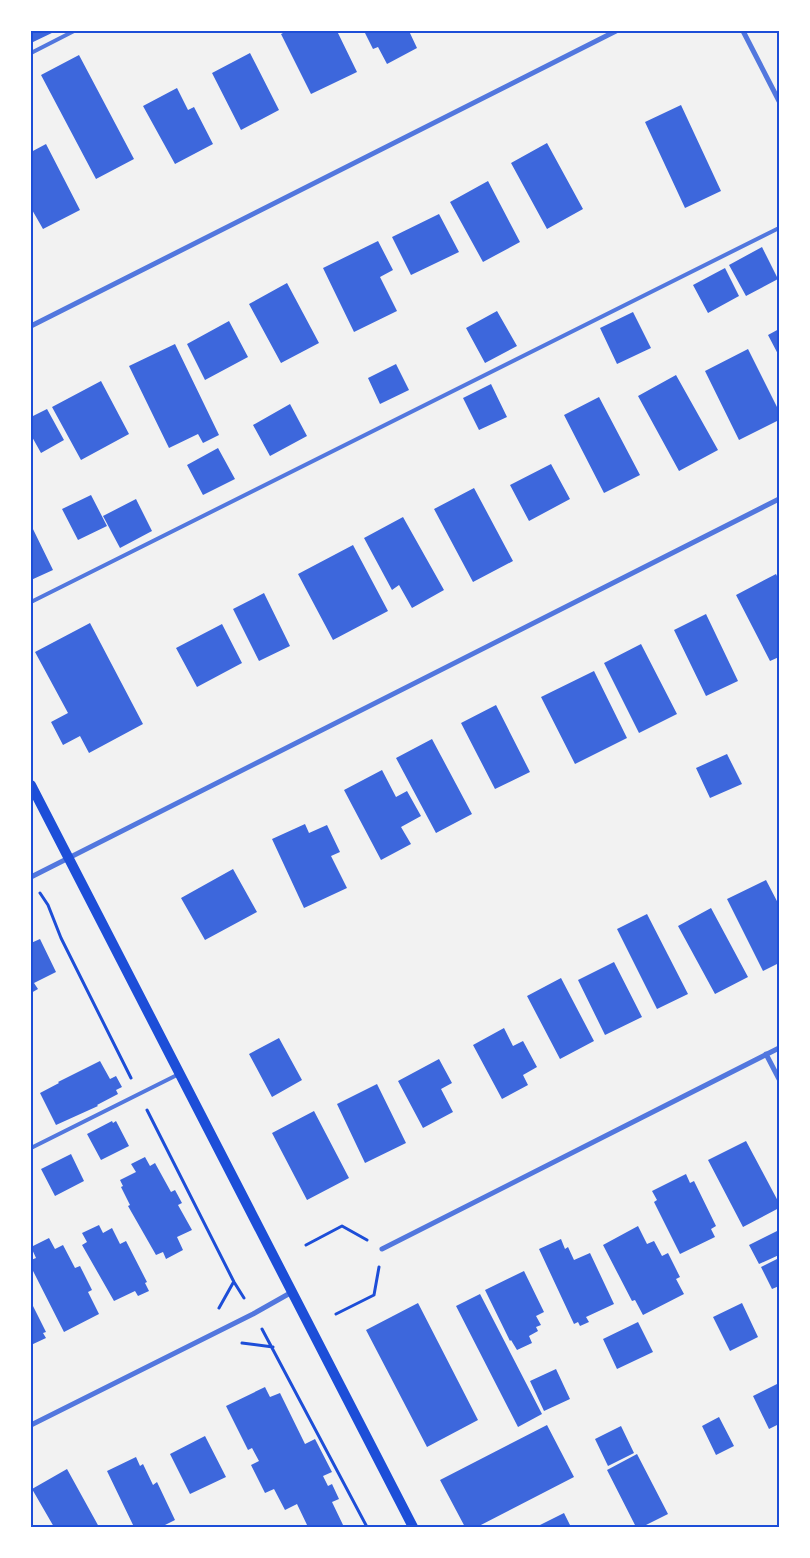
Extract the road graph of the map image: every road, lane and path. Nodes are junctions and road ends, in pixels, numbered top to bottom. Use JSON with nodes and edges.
{"nodes":[{"id":1,"x":74,"y":31,"type":"edge"},
{"id":2,"x":616,"y":31,"type":"edge"},
{"id":3,"x":743,"y":31,"type":"edge"},
{"id":4,"x":31,"y":53,"type":"edge"},
{"id":5,"x":779,"y":101,"type":"edge"},
{"id":6,"x":779,"y":228,"type":"edge"},
{"id":7,"x":31,"y":326,"type":"edge"},
{"id":8,"x":779,"y":499,"type":"edge"},
{"id":9,"x":31,"y":602,"type":"edge"},
{"id":10,"x":31,"y":785,"type":"edge"},
{"id":11,"x":69,"y":857,"type":"junction"},
{"id":12,"x":31,"y":877,"type":"edge"},
{"id":13,"x":37,"y":888,"type":"dead end"},
{"id":14,"x":779,"y":1048,"type":"edge"},
{"id":15,"x":766,"y":1054,"type":"junction"},
{"id":16,"x":179,"y":1074,"type":"junction"},
{"id":17,"x":779,"y":1079,"type":"edge"},
{"id":18,"x":139,"y":1094,"type":"junction"},
{"id":19,"x":31,"y":1148,"type":"edge"},
{"id":20,"x":306,"y":1245,"type":"dead end"},
{"id":21,"x":382,"y":1249,"type":"junction"},
{"id":22,"x":292,"y":1292,"type":"junction"},
{"id":23,"x":253,"y":1314,"type":"junction"},
{"id":24,"x":336,"y":1314,"type":"dead end"},
{"id":25,"x":31,"y":1425,"type":"edge"},
{"id":26,"x":367,"y":1527,"type":"edge"},
{"id":27,"x":412,"y":1527,"type":"edge"}],
"edges":[{"from":1,"to":4,"type":"lane"},
{"from":2,"to":7,"type":"street"},
{"from":3,"to":5,"type":"street"},
{"from":6,"to":9,"type":"lane"},
{"from":8,"to":11,"type":"street"},
{"from":10,"to":11,"type":"main road"},
{"from":11,"to":12,"type":"street"},
{"from":11,"to":16,"type":"main road"},
{"from":13,"to":18,"type":"path"},
{"from":14,"to":15,"type":"street"},
{"from":15,"to":17,"type":"street"},
{"from":15,"to":21,"type":"street"},
{"from":16,"to":18,"type":"lane"},
{"from":16,"to":22,"type":"main road"},
{"from":18,"to":19,"type":"lane"},
{"from":18,"to":23,"type":"path"},
{"from":20,"to":21,"type":"path"},
{"from":21,"to":24,"type":"path"},
{"from":22,"to":23,"type":"street"},
{"from":22,"to":27,"type":"main road"},
{"from":23,"to":25,"type":"street"},
{"from":23,"to":26,"type":"path"}]}
